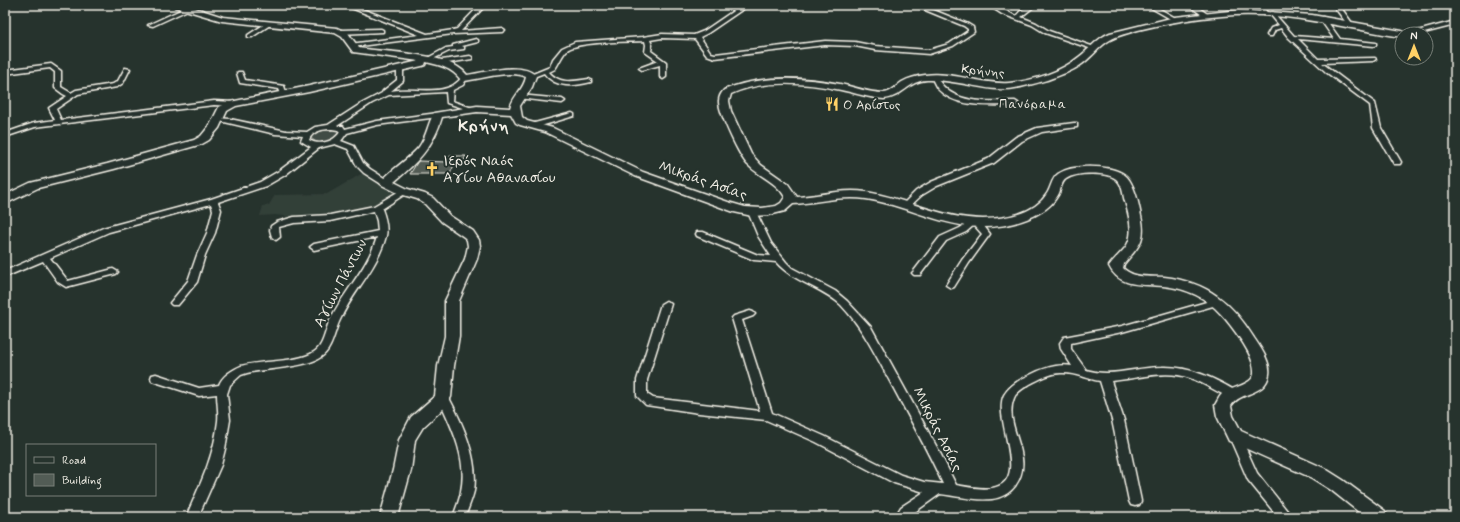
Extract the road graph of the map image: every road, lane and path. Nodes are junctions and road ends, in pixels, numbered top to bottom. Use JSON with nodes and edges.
{"nodes":[{"id":1,"x":178,"y":5,"type":"edge"},
{"id":2,"x":347,"y":5,"type":"edge"},
{"id":3,"x":483,"y":5,"type":"edge"},
{"id":4,"x":746,"y":5,"type":"edge"},
{"id":5,"x":916,"y":5,"type":"edge"},
{"id":6,"x":991,"y":5,"type":"edge"},
{"id":7,"x":1033,"y":5,"type":"edge"},
{"id":8,"x":1149,"y":5,"type":"edge"},
{"id":9,"x":1191,"y":5,"type":"edge"},
{"id":10,"x":1259,"y":5,"type":"edge"},
{"id":11,"x":1336,"y":5,"type":"edge"},
{"id":12,"x":189,"y":8,"type":"junction"},
{"id":13,"x":1269,"y":14,"type":"junction"},
{"id":14,"x":1207,"y":16,"type":"junction"},
{"id":15,"x":1017,"y":18,"type":"junction"},
{"id":16,"x":1323,"y":19,"type":"junction"},
{"id":17,"x":1176,"y":20,"type":"junction"},
{"id":18,"x":1349,"y":23,"type":"junction"},
{"id":19,"x":1455,"y":23,"type":"edge"},
{"id":20,"x":151,"y":25,"type":"dead end"},
{"id":21,"x":266,"y":25,"type":"junction"},
{"id":22,"x":1282,"y":26,"type":"junction"},
{"id":23,"x":1434,"y":28,"type":"edge"},
{"id":24,"x":379,"y":29,"type":"dead end"},
{"id":25,"x":502,"y":30,"type":"dead end"},
{"id":26,"x":340,"y":32,"type":"junction"},
{"id":27,"x":1394,"y":32,"type":"edge"},
{"id":28,"x":444,"y":34,"type":"junction"},
{"id":29,"x":426,"y":35,"type":"junction"},
{"id":30,"x":1270,"y":35,"type":"dead end"},
{"id":31,"x":250,"y":36,"type":"dead end"},
{"id":32,"x":696,"y":36,"type":"junction"},
{"id":33,"x":1291,"y":37,"type":"junction"},
{"id":34,"x":647,"y":39,"type":"junction"},
{"id":35,"x":476,"y":41,"type":"dead end"},
{"id":36,"x":1338,"y":41,"type":"junction"},
{"id":37,"x":1374,"y":44,"type":"dead end"},
{"id":38,"x":352,"y":45,"type":"junction"},
{"id":39,"x":462,"y":48,"type":"dead end"},
{"id":40,"x":1094,"y":48,"type":"junction"},
{"id":41,"x":448,"y":49,"type":"junction"},
{"id":42,"x":470,"y":58,"type":"dead end"},
{"id":43,"x":1373,"y":58,"type":"dead end"},
{"id":44,"x":434,"y":61,"type":"junction"},
{"id":45,"x":1318,"y":61,"type":"junction"},
{"id":46,"x":663,"y":62,"type":"junction"},
{"id":47,"x":400,"y":68,"type":"junction"},
{"id":48,"x":642,"y":68,"type":"dead end"},
{"id":49,"x":126,"y":69,"type":"dead end"},
{"id":50,"x":5,"y":72,"type":"edge"},
{"id":51,"x":546,"y":72,"type":"junction"},
{"id":52,"x":240,"y":73,"type":"dead end"},
{"id":53,"x":531,"y":76,"type":"junction"},
{"id":54,"x":663,"y":77,"type":"dead end"},
{"id":55,"x":934,"y":77,"type":"junction"},
{"id":56,"x":464,"y":78,"type":"junction"},
{"id":57,"x":589,"y":81,"type":"dead end"},
{"id":58,"x":450,"y":89,"type":"junction"},
{"id":59,"x":386,"y":94,"type":"junction"},
{"id":60,"x":71,"y":95,"type":"junction"},
{"id":61,"x":284,"y":95,"type":"junction"},
{"id":62,"x":520,"y":97,"type":"junction"},
{"id":63,"x":1013,"y":100,"type":"dead end"},
{"id":64,"x":562,"y":101,"type":"dead end"},
{"id":65,"x":234,"y":104,"type":"junction"},
{"id":66,"x":475,"y":110,"type":"junction"},
{"id":67,"x":515,"y":111,"type":"junction"},
{"id":68,"x":438,"y":114,"type":"junction"},
{"id":69,"x":572,"y":115,"type":"dead end"},
{"id":70,"x":218,"y":119,"type":"junction"},
{"id":71,"x":59,"y":122,"type":"junction"},
{"id":72,"x":1074,"y":125,"type":"dead end"},
{"id":73,"x":534,"y":126,"type":"junction"},
{"id":74,"x":330,"y":127,"type":"junction"},
{"id":75,"x":344,"y":132,"type":"junction"},
{"id":76,"x":308,"y":134,"type":"junction"},
{"id":77,"x":5,"y":135,"type":"edge"},
{"id":78,"x":336,"y":141,"type":"junction"},
{"id":79,"x":318,"y":145,"type":"junction"},
{"id":80,"x":1397,"y":162,"type":"dead end"},
{"id":81,"x":386,"y":183,"type":"junction"},
{"id":82,"x":404,"y":192,"type":"junction"},
{"id":83,"x":5,"y":200,"type":"edge"},
{"id":84,"x":214,"y":201,"type":"junction"},
{"id":85,"x":790,"y":201,"type":"junction"},
{"id":86,"x":906,"y":205,"type":"junction"},
{"id":87,"x":377,"y":208,"type":"junction"},
{"id":88,"x":752,"y":212,"type":"junction"},
{"id":89,"x":975,"y":223,"type":"junction"},
{"id":90,"x":382,"y":233,"type":"junction"},
{"id":91,"x":700,"y":234,"type":"dead end"},
{"id":92,"x":276,"y":238,"type":"dead end"},
{"id":93,"x":314,"y":247,"type":"dead end"},
{"id":94,"x":44,"y":256,"type":"junction"},
{"id":95,"x":778,"y":259,"type":"junction"},
{"id":96,"x":113,"y":272,"type":"dead end"},
{"id":97,"x":917,"y":273,"type":"dead end"},
{"id":98,"x":5,"y":274,"type":"edge"},
{"id":99,"x":951,"y":285,"type":"dead end"},
{"id":100,"x":1217,"y":302,"type":"junction"},
{"id":101,"x":176,"y":303,"type":"dead end"},
{"id":102,"x":666,"y":304,"type":"dead end"},
{"id":103,"x":750,"y":314,"type":"dead end"},
{"id":104,"x":1082,"y":373,"type":"junction"},
{"id":105,"x":1104,"y":377,"type":"junction"},
{"id":106,"x":156,"y":378,"type":"dead end"},
{"id":107,"x":222,"y":389,"type":"junction"},
{"id":108,"x":1234,"y":395,"type":"junction"},
{"id":109,"x":443,"y":397,"type":"junction"},
{"id":110,"x":767,"y":416,"type":"junction"},
{"id":111,"x":1235,"y":436,"type":"junction"},
{"id":112,"x":938,"y":489,"type":"junction"},
{"id":113,"x":952,"y":490,"type":"junction"},
{"id":114,"x":1135,"y":501,"type":"dead end"},
{"id":115,"x":192,"y":517,"type":"edge"},
{"id":116,"x":389,"y":517,"type":"edge"},
{"id":117,"x":459,"y":517,"type":"edge"},
{"id":118,"x":901,"y":517,"type":"edge"},
{"id":119,"x":1286,"y":517,"type":"edge"},
{"id":120,"x":1379,"y":517,"type":"edge"}],
"edges":[{"from":1,"to":12,"type":"street"},
{"from":2,"to":29,"type":"street"},
{"from":3,"to":28,"type":"street"},
{"from":4,"to":32,"type":"street"},
{"from":5,"to":32,"type":"street"},
{"from":6,"to":15,"type":"street"},
{"from":7,"to":15,"type":"street"},
{"from":8,"to":17,"type":"street"},
{"from":9,"to":14,"type":"street"},
{"from":10,"to":13,"type":"street"},
{"from":11,"to":18,"type":"street"},
{"from":12,"to":20,"type":"street"},
{"from":12,"to":21,"type":"street"},
{"from":13,"to":14,"type":"street","name":"Κρήνης"},
{"from":13,"to":16,"type":"street","name":"Κρήνης"},
{"from":13,"to":22,"type":"street"},
{"from":14,"to":17,"type":"street","name":"Κρήνης"},
{"from":15,"to":40,"type":"street"},
{"from":16,"to":18,"type":"street","name":"Κρήνης"},
{"from":16,"to":36,"type":"street"},
{"from":17,"to":40,"type":"street","name":"Κρήνης"},
{"from":18,"to":27,"type":"street","name":"Κρήνης"},
{"from":19,"to":23,"type":"street"},
{"from":21,"to":26,"type":"street"},
{"from":21,"to":31,"type":"street"},
{"from":22,"to":30,"type":"street"},
{"from":22,"to":33,"type":"street"},
{"from":24,"to":26,"type":"street"},
{"from":25,"to":28,"type":"street"},
{"from":26,"to":38,"type":"street"},
{"from":28,"to":29,"type":"street"},
{"from":29,"to":38,"type":"street"},
{"from":32,"to":34,"type":"street"},
{"from":33,"to":36,"type":"street"},
{"from":33,"to":45,"type":"street"},
{"from":34,"to":46,"type":"street"},
{"from":34,"to":51,"type":"street"},
{"from":35,"to":41,"type":"street"},
{"from":36,"to":37,"type":"street"},
{"from":38,"to":44,"type":"street"},
{"from":39,"to":41,"type":"street"},
{"from":40,"to":55,"type":"street","name":"Κρήνης"},
{"from":41,"to":44,"type":"street"},
{"from":42,"to":44,"type":"street"},
{"from":43,"to":45,"type":"street"},
{"from":44,"to":47,"type":"street"},
{"from":44,"to":56,"type":"street"},
{"from":45,"to":80,"type":"street"},
{"from":46,"to":48,"type":"street"},
{"from":46,"to":54,"type":"street"},
{"from":47,"to":59,"type":"street"},
{"from":47,"to":61,"type":"street"},
{"from":49,"to":60,"type":"street"},
{"from":50,"to":60,"type":"street"},
{"from":51,"to":53,"type":"street"},
{"from":51,"to":57,"type":"street"},
{"from":52,"to":61,"type":"street"},
{"from":53,"to":56,"type":"street"},
{"from":53,"to":62,"type":"street"},
{"from":55,"to":63,"type":"street"},
{"from":55,"to":85,"type":"street","name":"Κρήνης"},
{"from":56,"to":58,"type":"street"},
{"from":58,"to":59,"type":"street"},
{"from":58,"to":66,"type":"street"},
{"from":59,"to":74,"type":"street"},
{"from":60,"to":71,"type":"street"},
{"from":61,"to":65,"type":"street"},
{"from":62,"to":64,"type":"street"},
{"from":62,"to":67,"type":"street"},
{"from":65,"to":70,"type":"street"},
{"from":65,"to":71,"type":"street"},
{"from":66,"to":67,"type":"street"},
{"from":66,"to":68,"type":"street"},
{"from":67,"to":73,"type":"street","name":"Μικράς Ασίας"},
{"from":68,"to":75,"type":"street"},
{"from":68,"to":81,"type":"street"},
{"from":69,"to":73,"type":"street"},
{"from":70,"to":76,"type":"street"},
{"from":70,"to":83,"type":"street"},
{"from":71,"to":77,"type":"street"},
{"from":72,"to":86,"type":"street"},
{"from":73,"to":88,"type":"street","name":"Μικράς Ασίας"},
{"from":74,"to":75,"type":"street"},
{"from":74,"to":76,"type":"street"},
{"from":75,"to":78,"type":"street"},
{"from":76,"to":79,"type":"street"},
{"from":78,"to":79,"type":"street"},
{"from":78,"to":81,"type":"street"},
{"from":79,"to":84,"type":"street"},
{"from":81,"to":82,"type":"street"},
{"from":82,"to":87,"type":"street"},
{"from":82,"to":109,"type":"street"},
{"from":84,"to":94,"type":"street"},
{"from":84,"to":101,"type":"street"},
{"from":85,"to":86,"type":"street"},
{"from":85,"to":88,"type":"street"},
{"from":86,"to":89,"type":"street"},
{"from":87,"to":90,"type":"street","name":"Αγίων Πάντων"},
{"from":87,"to":92,"type":"street"},
{"from":88,"to":95,"type":"street","name":"Μικράς Ασίας"},
{"from":89,"to":97,"type":"street"},
{"from":89,"to":99,"type":"street"},
{"from":89,"to":100,"type":"street"},
{"from":90,"to":93,"type":"street"},
{"from":90,"to":107,"type":"street","name":"Αγίων Πάντων"},
{"from":91,"to":95,"type":"street"},
{"from":94,"to":96,"type":"street"},
{"from":94,"to":98,"type":"street"},
{"from":95,"to":113,"type":"street","name":"Μικράς Ασίας"},
{"from":100,"to":104,"type":"street"},
{"from":100,"to":108,"type":"street"},
{"from":102,"to":110,"type":"street","name":"Μικράς Ασίας"},
{"from":103,"to":110,"type":"street"},
{"from":104,"to":105,"type":"street"},
{"from":104,"to":113,"type":"street"},
{"from":105,"to":108,"type":"street"},
{"from":105,"to":114,"type":"street"},
{"from":106,"to":107,"type":"street"},
{"from":107,"to":115,"type":"street"},
{"from":108,"to":111,"type":"street"},
{"from":109,"to":116,"type":"street"},
{"from":109,"to":117,"type":"street"},
{"from":110,"to":112,"type":"street","name":"Μικράς Ασίας"},
{"from":111,"to":119,"type":"street"},
{"from":111,"to":120,"type":"street"},
{"from":112,"to":113,"type":"street","name":"Μικράς Ασίας"},
{"from":112,"to":118,"type":"street"}]}
